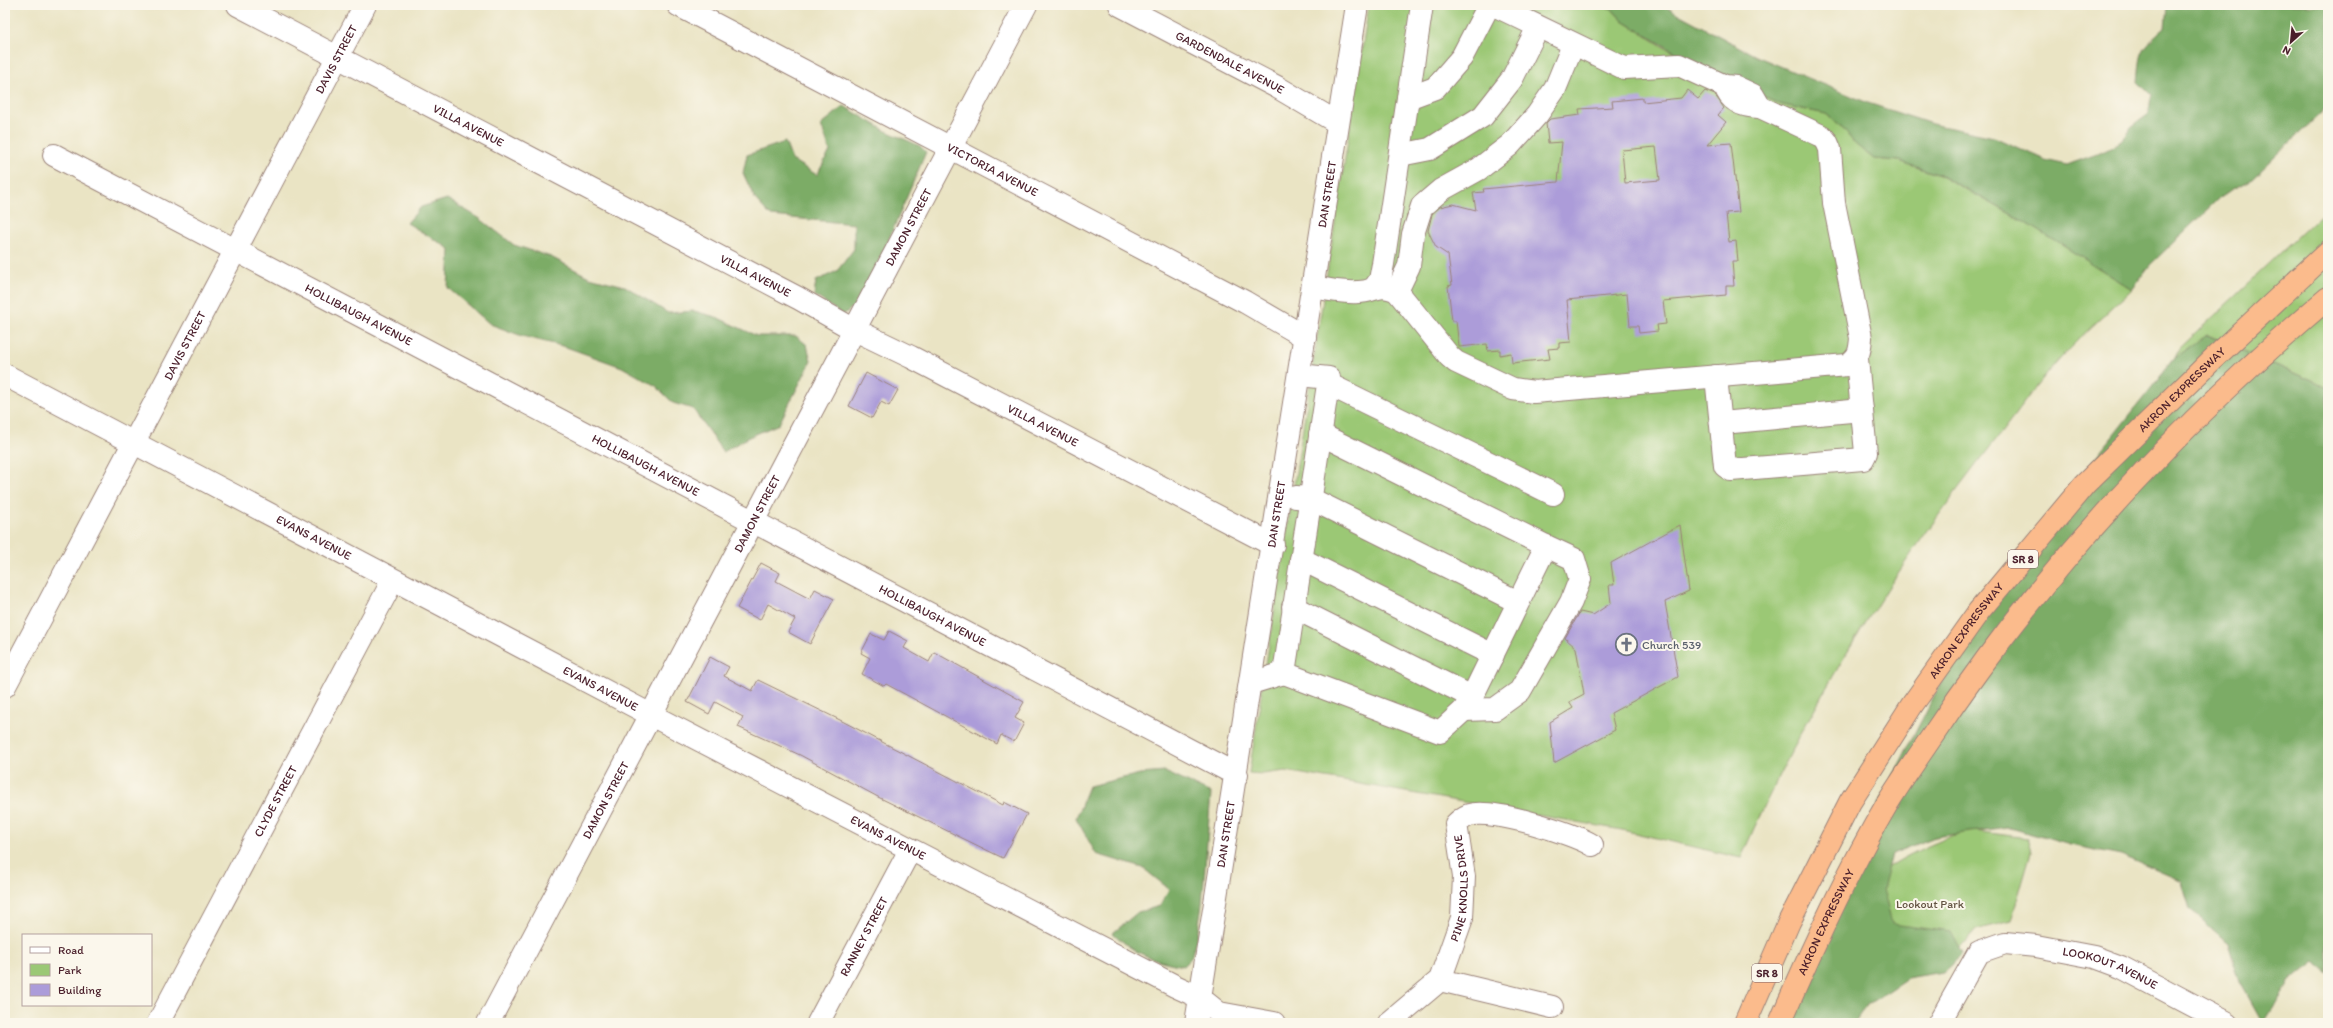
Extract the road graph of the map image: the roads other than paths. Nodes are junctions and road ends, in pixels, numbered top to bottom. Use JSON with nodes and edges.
{"nodes":[{"id":1,"x":238,"y":5,"type":"edge"},
{"id":2,"x":365,"y":5,"type":"edge"},
{"id":3,"x":678,"y":5,"type":"edge"},
{"id":4,"x":1026,"y":5,"type":"edge"},
{"id":5,"x":1120,"y":5,"type":"edge"},
{"id":6,"x":1358,"y":5,"type":"edge"},
{"id":7,"x":1422,"y":5,"type":"edge"},
{"id":8,"x":1489,"y":5,"type":"edge"},
{"id":9,"x":1494,"y":5,"type":"edge"},
{"id":10,"x":1538,"y":27,"type":"junction"},
{"id":11,"x":1573,"y":45,"type":"junction"},
{"id":12,"x":338,"y":57,"type":"junction"},
{"id":13,"x":1408,"y":98,"type":"junction"},
{"id":14,"x":1338,"y":123,"type":"junction"},
{"id":15,"x":951,"y":147,"type":"junction"},
{"id":16,"x":54,"y":155,"type":"dead end"},
{"id":17,"x":1400,"y":155,"type":"junction"},
{"id":18,"x":236,"y":251,"type":"junction"},
{"id":19,"x":2328,"y":252,"type":"edge"},
{"id":20,"x":1314,"y":287,"type":"junction"},
{"id":21,"x":1375,"y":287,"type":"junction"},
{"id":22,"x":1397,"y":291,"type":"junction"},
{"id":23,"x":2328,"y":298,"type":"edge"},
{"id":24,"x":853,"y":330,"type":"junction"},
{"id":25,"x":1305,"y":337,"type":"junction"},
{"id":26,"x":1857,"y":359,"type":"junction"},
{"id":27,"x":5,"y":375,"type":"edge"},
{"id":28,"x":1299,"y":375,"type":"junction"},
{"id":29,"x":1716,"y":376,"type":"junction"},
{"id":30,"x":1328,"y":384,"type":"junction"},
{"id":31,"x":1862,"y":410,"type":"junction"},
{"id":32,"x":1722,"y":423,"type":"junction"},
{"id":33,"x":1320,"y":434,"type":"junction"},
{"id":34,"x":133,"y":443,"type":"junction"},
{"id":35,"x":1553,"y":494,"type":"dead end"},
{"id":36,"x":1280,"y":496,"type":"junction"},
{"id":37,"x":1309,"y":498,"type":"junction"},
{"id":38,"x":753,"y":521,"type":"junction"},
{"id":39,"x":1273,"y":545,"type":"junction"},
{"id":40,"x":1546,"y":546,"type":"junction"},
{"id":41,"x":1301,"y":559,"type":"junction"},
{"id":42,"x":394,"y":580,"type":"junction"},
{"id":43,"x":1518,"y":602,"type":"junction"},
{"id":44,"x":1293,"y":607,"type":"junction"},
{"id":45,"x":1492,"y":655,"type":"junction"},
{"id":46,"x":1284,"y":673,"type":"junction"},
{"id":47,"x":1251,"y":683,"type":"junction"},
{"id":48,"x":5,"y":686,"type":"edge"},
{"id":49,"x":1468,"y":703,"type":"junction"},
{"id":50,"x":651,"y":715,"type":"junction"},
{"id":51,"x":1237,"y":775,"type":"junction"},
{"id":52,"x":1592,"y":845,"type":"dead end"},
{"id":53,"x":910,"y":850,"type":"junction"},
{"id":54,"x":1440,"y":980,"type":"junction"},
{"id":55,"x":1199,"y":997,"type":"junction"},
{"id":56,"x":1552,"y":1007,"type":"dead end"},
{"id":57,"x":158,"y":1023,"type":"edge"},
{"id":58,"x":488,"y":1023,"type":"edge"},
{"id":59,"x":818,"y":1023,"type":"edge"},
{"id":60,"x":1196,"y":1023,"type":"edge"},
{"id":61,"x":1274,"y":1023,"type":"edge"},
{"id":62,"x":1389,"y":1023,"type":"edge"},
{"id":63,"x":1745,"y":1023,"type":"edge"},
{"id":64,"x":1780,"y":1023,"type":"edge"},
{"id":65,"x":1939,"y":1023,"type":"edge"},
{"id":66,"x":2227,"y":1023,"type":"edge"}],
"edges":[{"from":1,"to":12,"type":"street","name":"VILLA AVENUE"},
{"from":2,"to":12,"type":"street","name":"DAVIS STREET"},
{"from":3,"to":15,"type":"street","name":"VICTORIA AVENUE"},
{"from":4,"to":15,"type":"street","name":"DAMON STREET"},
{"from":5,"to":14,"type":"street","name":"GARDENDALE AVENUE"},
{"from":6,"to":14,"type":"street","name":"DAN STREET"},
{"from":7,"to":13,"type":"street"},
{"from":8,"to":13,"type":"street"},
{"from":9,"to":10,"type":"street"},
{"from":10,"to":11,"type":"street"},
{"from":10,"to":17,"type":"street"},
{"from":11,"to":22,"type":"street"},
{"from":11,"to":26,"type":"street"},
{"from":12,"to":18,"type":"street","name":"DAVIS STREET"},
{"from":12,"to":24,"type":"street","name":"VILLA AVENUE"},
{"from":13,"to":17,"type":"street"},
{"from":14,"to":20,"type":"street","name":"DAN STREET"},
{"from":15,"to":24,"type":"street","name":"DAMON STREET"},
{"from":15,"to":25,"type":"street","name":"VICTORIA AVENUE"},
{"from":16,"to":18,"type":"street","name":"HOLLIBAUGH AVENUE"},
{"from":17,"to":21,"type":"street"},
{"from":18,"to":34,"type":"street","name":"DAVIS STREET"},
{"from":18,"to":38,"type":"street","name":"HOLLIBAUGH AVENUE"},
{"from":19,"to":63,"type":"highway","name":"AKRON EXPRESSWAY","number":"SR 8"},
{"from":20,"to":21,"type":"street"},
{"from":20,"to":25,"type":"street","name":"DAN STREET"},
{"from":21,"to":22,"type":"street"},
{"from":22,"to":29,"type":"street"},
{"from":23,"to":64,"type":"highway","name":"AKRON EXPRESSWAY","number":"SR 8"},
{"from":24,"to":38,"type":"street","name":"DAMON STREET"},
{"from":24,"to":39,"type":"street","name":"VILLA AVENUE"},
{"from":25,"to":28,"type":"street","name":"DAN STREET"},
{"from":26,"to":29,"type":"street"},
{"from":26,"to":31,"type":"street"},
{"from":27,"to":34,"type":"street","name":"EVANS AVENUE"},
{"from":28,"to":30,"type":"street"},
{"from":28,"to":36,"type":"street","name":"DAN STREET"},
{"from":29,"to":32,"type":"street"},
{"from":30,"to":33,"type":"street"},
{"from":30,"to":35,"type":"street"},
{"from":31,"to":32,"type":"street"},
{"from":31,"to":32,"type":"street"},
{"from":33,"to":37,"type":"street"},
{"from":33,"to":40,"type":"street"},
{"from":34,"to":42,"type":"street","name":"EVANS AVENUE"},
{"from":34,"to":48,"type":"street","name":"DAVIS STREET"},
{"from":36,"to":37,"type":"street"},
{"from":36,"to":39,"type":"street","name":"DAN STREET"},
{"from":37,"to":41,"type":"street"},
{"from":37,"to":43,"type":"street"},
{"from":38,"to":50,"type":"street","name":"DAMON STREET"},
{"from":38,"to":51,"type":"street","name":"HOLLIBAUGH AVENUE"},
{"from":39,"to":47,"type":"street","name":"DAN STREET"},
{"from":40,"to":43,"type":"street"},
{"from":40,"to":49,"type":"street"},
{"from":41,"to":44,"type":"street"},
{"from":41,"to":45,"type":"street"},
{"from":42,"to":50,"type":"street","name":"EVANS AVENUE"},
{"from":42,"to":57,"type":"street","name":"CLYDE STREET"},
{"from":43,"to":45,"type":"street"},
{"from":44,"to":46,"type":"street"},
{"from":44,"to":49,"type":"street"},
{"from":45,"to":49,"type":"street"},
{"from":46,"to":47,"type":"street"},
{"from":46,"to":49,"type":"street"},
{"from":47,"to":51,"type":"street","name":"DAN STREET"},
{"from":50,"to":53,"type":"street","name":"EVANS AVENUE"},
{"from":50,"to":58,"type":"street","name":"DAMON STREET"},
{"from":51,"to":55,"type":"street","name":"DAN STREET"},
{"from":52,"to":54,"type":"street","name":"PINE KNOLLS DRIVE"},
{"from":53,"to":55,"type":"street","name":"EVANS AVENUE"},
{"from":53,"to":59,"type":"street","name":"RANNEY STREET"},
{"from":54,"to":56,"type":"street"},
{"from":54,"to":62,"type":"street"},
{"from":55,"to":60,"type":"street","name":"DAN STREET"},
{"from":55,"to":61,"type":"street"},
{"from":65,"to":66,"type":"street","name":"LOOKOUT AVENUE"}]}
